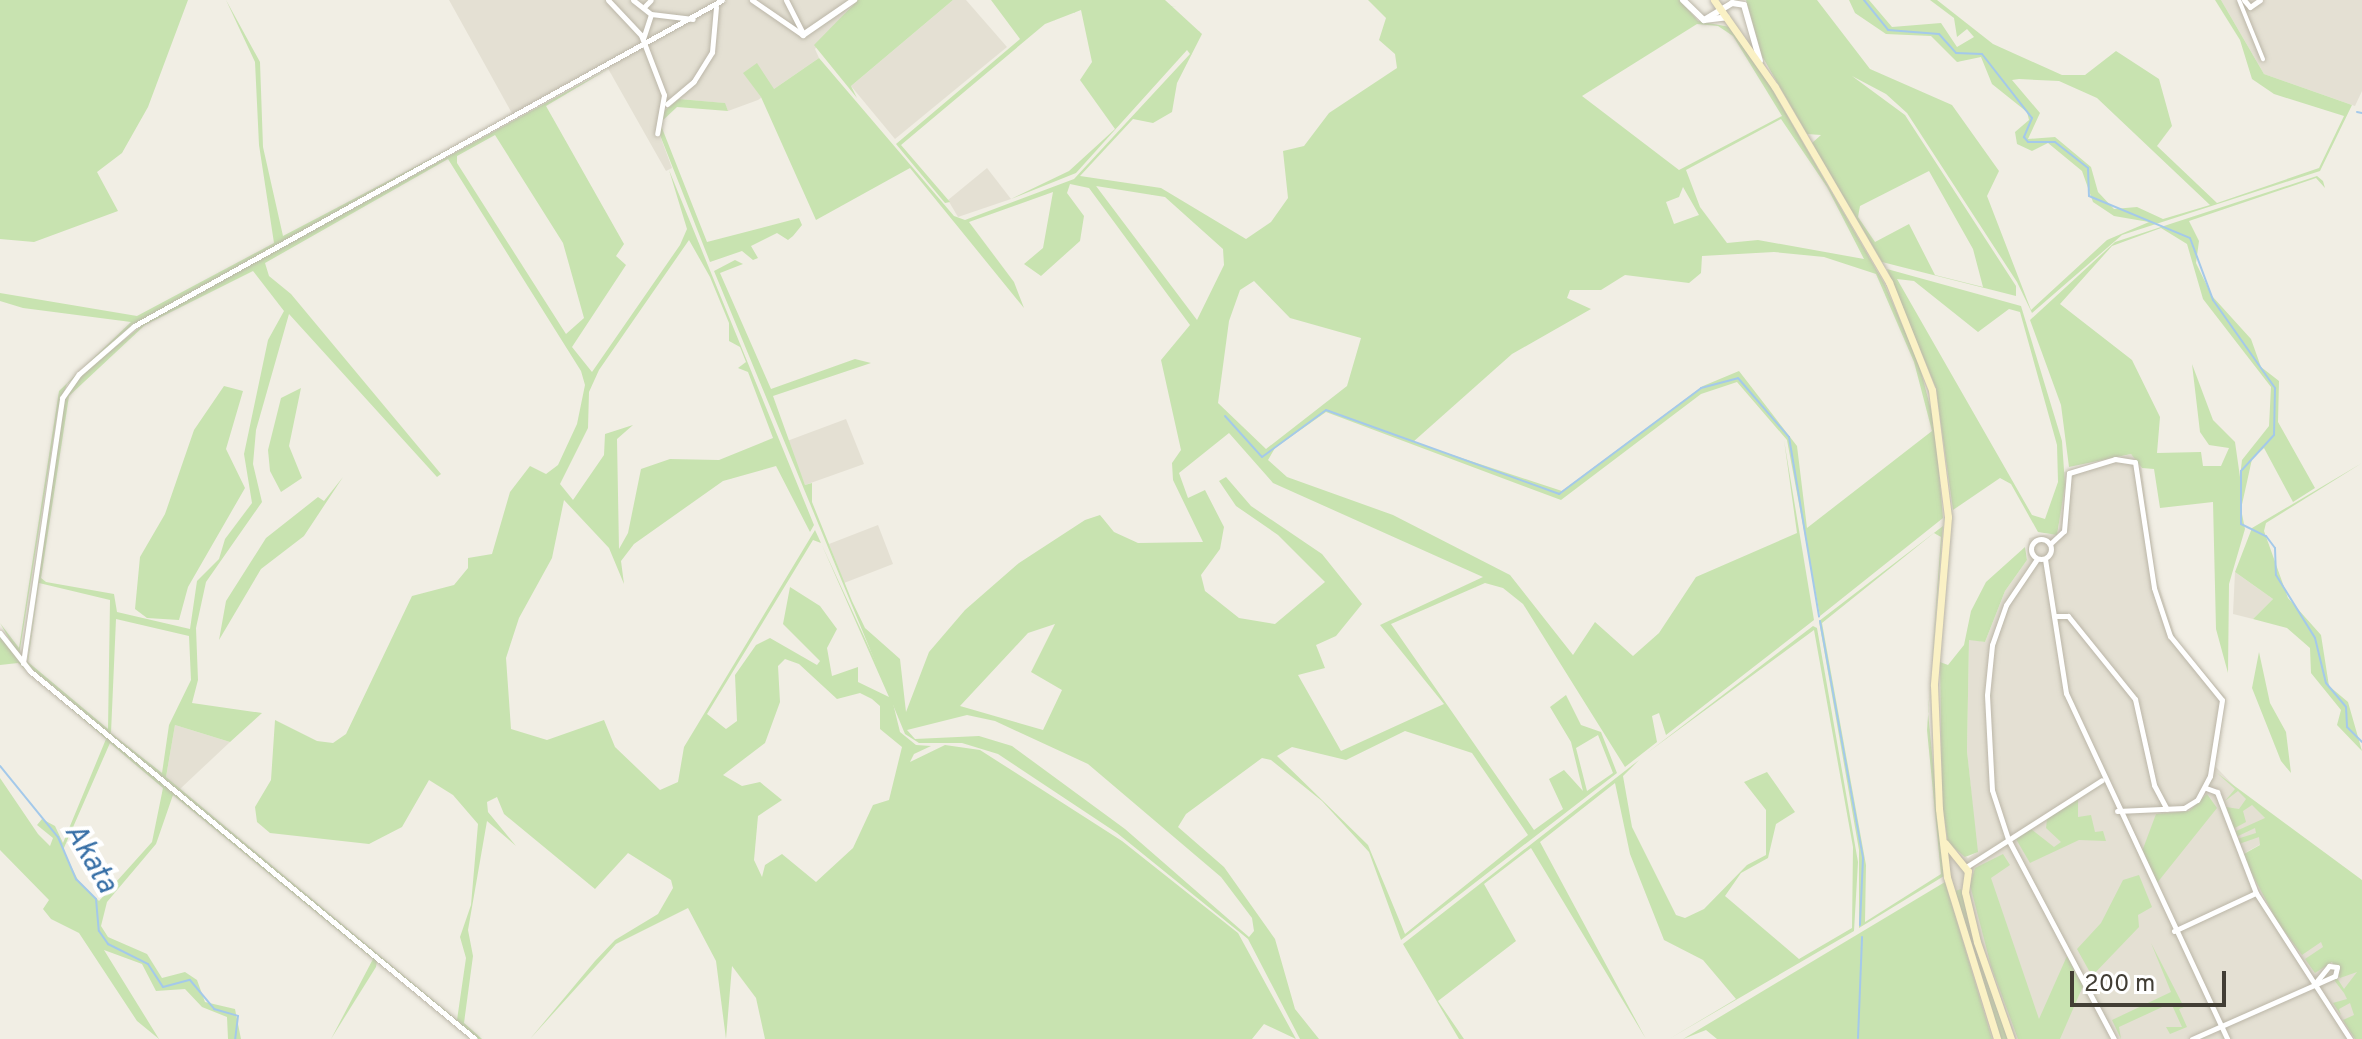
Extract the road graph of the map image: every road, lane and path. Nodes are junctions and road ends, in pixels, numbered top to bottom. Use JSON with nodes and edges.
{"nodes":[{"id":1,"x":608,"y":0,"type":"edge"},
{"id":2,"x":633,"y":0,"type":"edge"},
{"id":3,"x":651,"y":0,"type":"edge"},
{"id":4,"x":722,"y":0,"type":"edge"},
{"id":5,"x":752,"y":0,"type":"edge"},
{"id":6,"x":786,"y":0,"type":"edge"},
{"id":7,"x":854,"y":0,"type":"edge"},
{"id":8,"x":1683,"y":0,"type":"edge"},
{"id":9,"x":1713,"y":0,"type":"edge"},
{"id":10,"x":2242,"y":0,"type":"edge"},
{"id":11,"x":2260,"y":0,"type":"edge"},
{"id":12,"x":645,"y":6,"type":"junction"},
{"id":13,"x":716,"y":7,"type":"junction"},
{"id":14,"x":651,"y":14,"type":"junction"},
{"id":15,"x":1725,"y":14,"type":"junction"},
{"id":16,"x":1713,"y":16,"type":"junction"},
{"id":17,"x":693,"y":19,"type":"junction"},
{"id":18,"x":1704,"y":20,"type":"junction"},
{"id":19,"x":803,"y":35,"type":"junction"},
{"id":20,"x":644,"y":44,"type":"junction"},
{"id":21,"x":2263,"y":59,"type":"dead end"},
{"id":22,"x":1761,"y":65,"type":"junction"},
{"id":23,"x":667,"y":104,"type":"junction"},
{"id":24,"x":657,"y":133,"type":"dead end"},
{"id":25,"x":2050,"y":544,"type":"junction"},
{"id":26,"x":2037,"y":559,"type":"junction"},
{"id":27,"x":2045,"y":559,"type":"junction"},
{"id":28,"x":2055,"y":616,"type":"junction"},
{"id":29,"x":0,"y":633,"type":"edge"},
{"id":30,"x":23,"y":663,"type":"junction"},
{"id":31,"x":2102,"y":780,"type":"junction"},
{"id":32,"x":2206,"y":788,"type":"junction"},
{"id":33,"x":2167,"y":809,"type":"junction"},
{"id":34,"x":2117,"y":811,"type":"junction"},
{"id":35,"x":1943,"y":839,"type":"junction"},
{"id":36,"x":2008,"y":839,"type":"junction"},
{"id":37,"x":1957,"y":861,"type":"junction"},
{"id":38,"x":1945,"y":866,"type":"junction"},
{"id":39,"x":1966,"y":867,"type":"junction"},
{"id":40,"x":1964,"y":882,"type":"junction"},
{"id":41,"x":1950,"y":885,"type":"junction"},
{"id":42,"x":2256,"y":893,"type":"junction"},
{"id":43,"x":2174,"y":931,"type":"junction"},
{"id":44,"x":2316,"y":982,"type":"junction"},
{"id":45,"x":2221,"y":1026,"type":"junction"},
{"id":46,"x":475,"y":1039,"type":"edge"},
{"id":47,"x":1997,"y":1039,"type":"edge"},
{"id":48,"x":2011,"y":1039,"type":"edge"},
{"id":49,"x":2114,"y":1039,"type":"edge"},
{"id":50,"x":2192,"y":1039,"type":"edge"},
{"id":51,"x":2227,"y":1039,"type":"edge"},
{"id":52,"x":2350,"y":1039,"type":"edge"}],
"edges":[{"from":1,"to":20,"type":"street"},
{"from":2,"to":12,"type":"street"},
{"from":3,"to":12,"type":"street"},
{"from":4,"to":13,"type":"street"},
{"from":5,"to":19,"type":"street"},
{"from":6,"to":19,"type":"street"},
{"from":7,"to":19,"type":"street"},
{"from":8,"to":18,"type":"street"},
{"from":9,"to":15,"type":"main road"},
{"from":9,"to":16,"type":"street"},
{"from":10,"to":11,"type":"street"},
{"from":10,"to":21,"type":"street"},
{"from":12,"to":14,"type":"street"},
{"from":13,"to":17,"type":"street"},
{"from":13,"to":23,"type":"street"},
{"from":14,"to":17,"type":"street"},
{"from":14,"to":20,"type":"street"},
{"from":15,"to":16,"type":"street"},
{"from":15,"to":18,"type":"street"},
{"from":15,"to":22,"type":"main road"},
{"from":15,"to":22,"type":"street"},
{"from":16,"to":18,"type":"street"},
{"from":17,"to":20,"type":"street"},
{"from":20,"to":23,"type":"street"},
{"from":20,"to":30,"type":"street"},
{"from":22,"to":35,"type":"main road"},
{"from":23,"to":24,"type":"street"},
{"from":25,"to":26,"type":"street"},
{"from":25,"to":27,"type":"street"},
{"from":25,"to":32,"type":"street"},
{"from":26,"to":27,"type":"street"},
{"from":26,"to":36,"type":"street"},
{"from":27,"to":28,"type":"street"},
{"from":28,"to":31,"type":"street"},
{"from":28,"to":33,"type":"street"},
{"from":29,"to":30,"type":"street"},
{"from":30,"to":46,"type":"street"},
{"from":31,"to":34,"type":"street"},
{"from":31,"to":36,"type":"street"},
{"from":32,"to":33,"type":"street"},
{"from":32,"to":42,"type":"street"},
{"from":33,"to":34,"type":"street"},
{"from":34,"to":43,"type":"street"},
{"from":35,"to":37,"type":"main road"},
{"from":35,"to":38,"type":"main road"},
{"from":36,"to":39,"type":"street"},
{"from":36,"to":49,"type":"street"},
{"from":37,"to":38,"type":"main road"},
{"from":37,"to":39,"type":"main road"},
{"from":38,"to":41,"type":"main road"},
{"from":39,"to":40,"type":"main road"},
{"from":40,"to":41,"type":"main road"},
{"from":40,"to":48,"type":"main road"},
{"from":41,"to":47,"type":"main road"},
{"from":42,"to":43,"type":"street"},
{"from":42,"to":44,"type":"street"},
{"from":43,"to":45,"type":"street"},
{"from":44,"to":44,"type":"street"},
{"from":44,"to":45,"type":"street"},
{"from":44,"to":52,"type":"street"},
{"from":45,"to":50,"type":"street"},
{"from":45,"to":51,"type":"street"}]}
